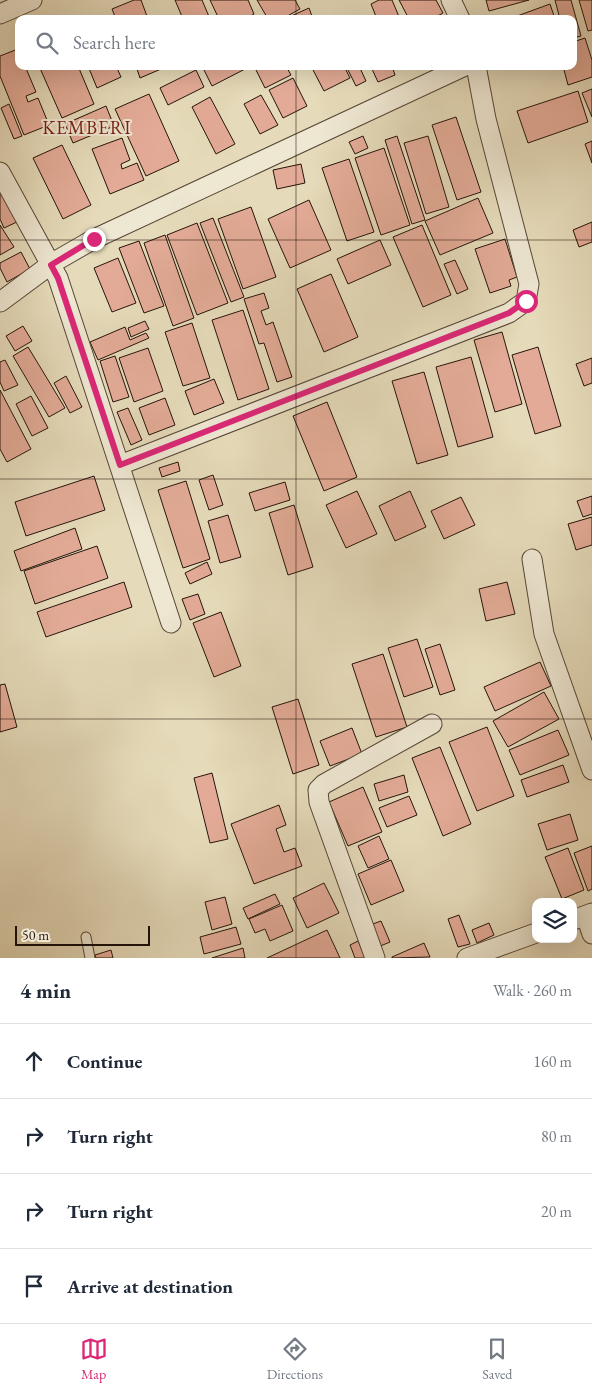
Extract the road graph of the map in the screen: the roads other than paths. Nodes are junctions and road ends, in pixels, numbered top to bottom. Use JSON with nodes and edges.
{"nodes":[{"id":1,"x":32,"y":0,"type":"edge"},
{"id":2,"x":451,"y":0,"type":"edge"},
{"id":3,"x":0,"y":14,"type":"edge"},
{"id":4,"x":458,"y":15,"type":"edge"},
{"id":5,"x":456,"y":70,"type":"edge"},
{"id":6,"x":477,"y":70,"type":"edge"},
{"id":7,"x":0,"y":172,"type":"edge"},
{"id":8,"x":51,"y":265,"type":"junction"},
{"id":9,"x":0,"y":302,"type":"edge"},
{"id":10,"x":120,"y":465,"type":"junction"},
{"id":11,"x":532,"y":559,"type":"dead end"},
{"id":12,"x":171,"y":623,"type":"dead end"},
{"id":13,"x":432,"y":724,"type":"dead end"},
{"id":14,"x":592,"y":770,"type":"edge"},
{"id":15,"x":584,"y":916,"type":"edge"},
{"id":16,"x":592,"y":934,"type":"edge"},
{"id":17,"x":532,"y":935,"type":"edge"},
{"id":18,"x":86,"y":937,"type":"dead end"},
{"id":19,"x":90,"y":958,"type":"edge"},
{"id":20,"x":375,"y":958,"type":"edge"},
{"id":21,"x":467,"y":958,"type":"edge"}],
"edges":[{"from":1,"to":3,"type":"street"},
{"from":2,"to":4,"type":"street"},
{"from":5,"to":8,"type":"street"},
{"from":6,"to":10,"type":"street"},
{"from":7,"to":8,"type":"street"},
{"from":8,"to":9,"type":"street"},
{"from":8,"to":10,"type":"street"},
{"from":10,"to":12,"type":"street"},
{"from":11,"to":14,"type":"street"},
{"from":13,"to":20,"type":"street"},
{"from":15,"to":16,"type":"street"},
{"from":17,"to":21,"type":"street"},
{"from":18,"to":19,"type":"lane"}]}
